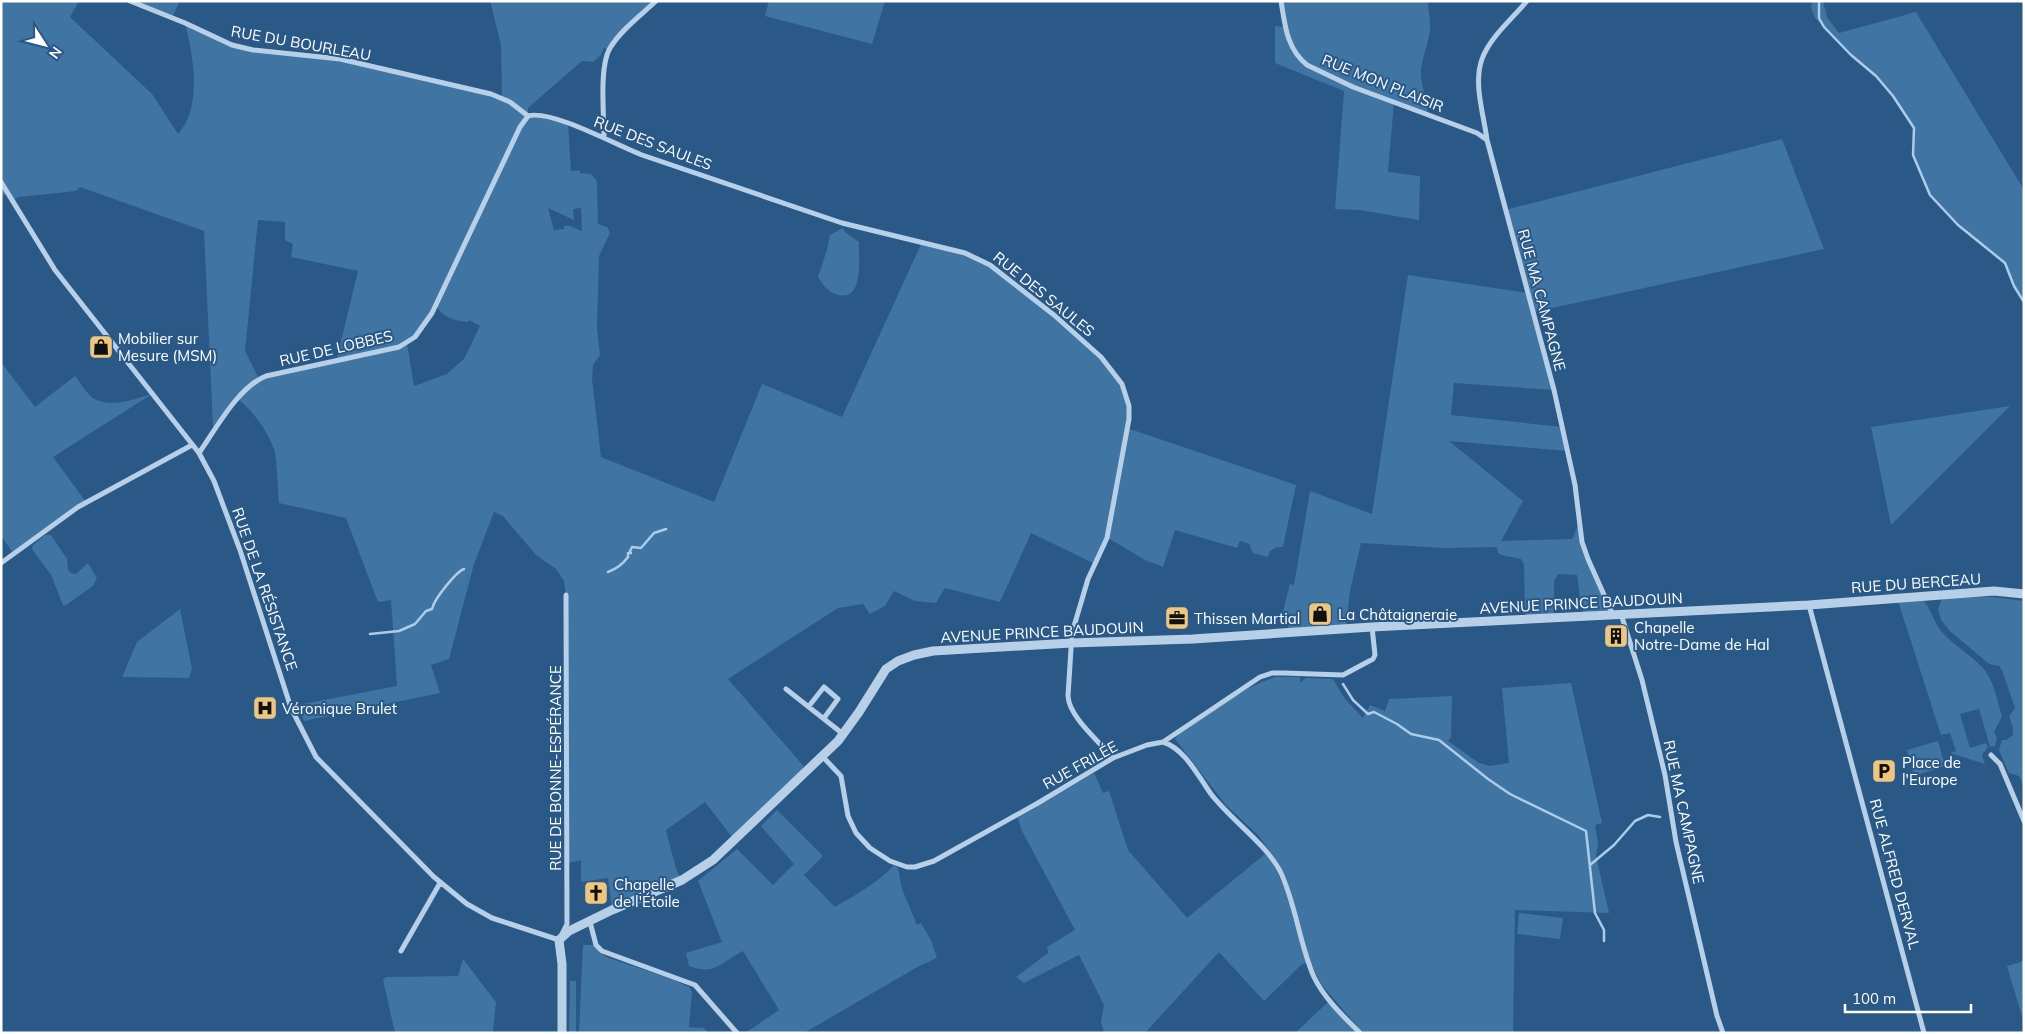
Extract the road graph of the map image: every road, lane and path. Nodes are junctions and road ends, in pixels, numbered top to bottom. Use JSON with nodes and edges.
{"nodes":[{"id":1,"x":130,"y":1,"type":"edge"},
{"id":2,"x":656,"y":1,"type":"edge"},
{"id":3,"x":1281,"y":1,"type":"edge"},
{"id":4,"x":1527,"y":1,"type":"edge"},
{"id":5,"x":528,"y":116,"type":"junction"},
{"id":6,"x":604,"y":136,"type":"junction"},
{"id":7,"x":1487,"y":140,"type":"junction"},
{"id":8,"x":1,"y":182,"type":"edge"},
{"id":9,"x":192,"y":445,"type":"junction"},
{"id":10,"x":199,"y":453,"type":"junction"},
{"id":11,"x":1,"y":563,"type":"edge"},
{"id":12,"x":2024,"y":594,"type":"edge"},
{"id":13,"x":566,"y":595,"type":"dead end"},
{"id":14,"x":1809,"y":605,"type":"junction"},
{"id":15,"x":1617,"y":615,"type":"junction"},
{"id":16,"x":1372,"y":627,"type":"junction"},
{"id":17,"x":1072,"y":643,"type":"junction"},
{"id":18,"x":786,"y":689,"type":"dead end"},
{"id":19,"x":809,"y":706,"type":"junction"},
{"id":20,"x":824,"y":718,"type":"junction"},
{"id":21,"x":843,"y":735,"type":"junction"},
{"id":22,"x":1163,"y":742,"type":"junction"},
{"id":23,"x":1991,"y":755,"type":"dead end"},
{"id":24,"x":822,"y":756,"type":"junction"},
{"id":25,"x":1113,"y":758,"type":"junction"},
{"id":26,"x":2024,"y":821,"type":"edge"},
{"id":27,"x":440,"y":883,"type":"junction"},
{"id":28,"x":590,"y":922,"type":"junction"},
{"id":29,"x":559,"y":940,"type":"junction"},
{"id":30,"x":401,"y":951,"type":"dead end"},
{"id":31,"x":562,"y":1033,"type":"edge"},
{"id":32,"x":737,"y":1033,"type":"edge"},
{"id":33,"x":1360,"y":1033,"type":"edge"},
{"id":34,"x":1723,"y":1033,"type":"edge"},
{"id":35,"x":1924,"y":1033,"type":"edge"}],
"edges":[{"from":1,"to":5,"type":"street","name":"RUE DU BOURLEAU"},
{"from":2,"to":6,"type":"street"},
{"from":3,"to":7,"type":"street","name":"RUE MON PLAISIR"},
{"from":4,"to":7,"type":"street","name":"RUE MA CAMPAGNE"},
{"from":5,"to":6,"type":"street","name":"RUE DES SAULES"},
{"from":5,"to":10,"type":"street","name":"RUE DE LOBBES"},
{"from":6,"to":17,"type":"street","name":"RUE DES SAULES"},
{"from":7,"to":15,"type":"street","name":"RUE MA CAMPAGNE"},
{"from":8,"to":9,"type":"street","name":"RUE DE LA RÉSISTANCE"},
{"from":9,"to":10,"type":"street","name":"RUE DE LA RÉSISTANCE"},
{"from":9,"to":11,"type":"street"},
{"from":10,"to":27,"type":"street","name":"RUE DE LA RÉSISTANCE"},
{"from":12,"to":14,"type":"street","name":"RUE DU BERCEAU"},
{"from":13,"to":29,"type":"street","name":"RUE DE BONNE-ESPÉRANCE"},
{"from":14,"to":15,"type":"street","name":"AVENUE PRINCE BAUDOUIN"},
{"from":14,"to":35,"type":"street","name":"RUE ALFRED DERVAL"},
{"from":15,"to":16,"type":"street","name":"AVENUE PRINCE BAUDOUIN"},
{"from":15,"to":34,"type":"street","name":"RUE MA CAMPAGNE"},
{"from":16,"to":17,"type":"street","name":"AVENUE PRINCE BAUDOUIN"},
{"from":16,"to":22,"type":"street","name":"RUE FRILÉE"},
{"from":17,"to":21,"type":"street","name":"AVENUE PRINCE BAUDOUIN"},
{"from":17,"to":25,"type":"street","name":"RUE DES SAULES"},
{"from":18,"to":19,"type":"street"},
{"from":19,"to":20,"type":"street"},
{"from":19,"to":20,"type":"street"},
{"from":20,"to":21,"type":"street"},
{"from":21,"to":24,"type":"street","name":"AVENUE PRINCE BAUDOUIN"},
{"from":22,"to":25,"type":"street","name":"RUE FRILÉE"},
{"from":22,"to":33,"type":"street"},
{"from":23,"to":26,"type":"street"},
{"from":24,"to":25,"type":"street","name":"RUE FRILÉE"},
{"from":24,"to":28,"type":"street","name":"AVENUE PRINCE BAUDOUIN"},
{"from":27,"to":29,"type":"street","name":"RUE DE LA RÉSISTANCE"},
{"from":27,"to":30,"type":"street"},
{"from":28,"to":29,"type":"street","name":"AVENUE PRINCE BAUDOUIN"},
{"from":28,"to":32,"type":"street"},
{"from":29,"to":31,"type":"street"}]}
